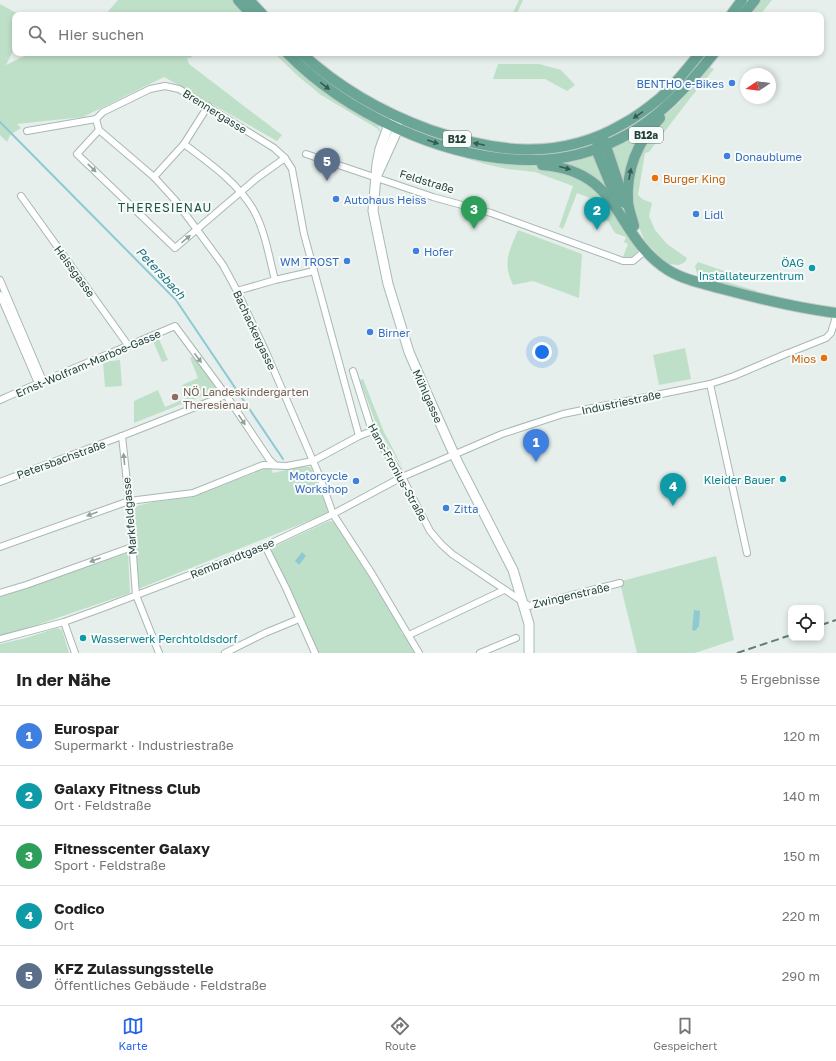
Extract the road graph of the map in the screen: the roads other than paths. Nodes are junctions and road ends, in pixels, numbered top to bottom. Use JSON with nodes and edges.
{"nodes":[{"id":1,"x":238,"y":0,"type":"edge"},
{"id":2,"x":249,"y":0,"type":"edge"},
{"id":3,"x":742,"y":0,"type":"edge"},
{"id":4,"x":755,"y":0,"type":"edge"},
{"id":5,"x":249,"y":12,"type":"edge"},
{"id":6,"x":259,"y":12,"type":"edge"},
{"id":7,"x":732,"y":12,"type":"edge"},
{"id":8,"x":745,"y":12,"type":"edge"},
{"id":9,"x":290,"y":56,"type":"edge"},
{"id":10,"x":305,"y":56,"type":"edge"},
{"id":11,"x":697,"y":56,"type":"edge"},
{"id":12,"x":712,"y":56,"type":"edge"},
{"id":13,"x":707,"y":62,"type":"junction"},
{"id":14,"x":208,"y":106,"type":"junction"},
{"id":15,"x":96,"y":119,"type":"junction"},
{"id":16,"x":395,"y":123,"type":"junction"},
{"id":17,"x":99,"y":130,"type":"junction"},
{"id":18,"x":27,"y":131,"type":"dead end"},
{"id":19,"x":602,"y":135,"type":"junction"},
{"id":20,"x":184,"y":144,"type":"junction"},
{"id":21,"x":606,"y":145,"type":"junction"},
{"id":22,"x":596,"y":149,"type":"junction"},
{"id":23,"x":306,"y":154,"type":"dead end"},
{"id":24,"x":285,"y":158,"type":"junction"},
{"id":25,"x":528,"y":160,"type":"junction"},
{"id":26,"x":154,"y":177,"type":"junction"},
{"id":27,"x":376,"y":178,"type":"junction"},
{"id":28,"x":241,"y":192,"type":"junction"},
{"id":29,"x":21,"y":196,"type":"dead end"},
{"id":30,"x":632,"y":228,"type":"junction"},
{"id":31,"x":198,"y":229,"type":"junction"},
{"id":32,"x":646,"y":250,"type":"junction"},
{"id":33,"x":314,"y":271,"type":"junction"},
{"id":34,"x":0,"y":280,"type":"edge"},
{"id":35,"x":275,"y":280,"type":"junction"},
{"id":36,"x":237,"y":291,"type":"junction"},
{"id":37,"x":0,"y":295,"type":"edge"},
{"id":38,"x":836,"y":313,"type":"edge"},
{"id":39,"x":836,"y":317,"type":"edge"},
{"id":40,"x":128,"y":345,"type":"junction"},
{"id":41,"x":352,"y":371,"type":"dead end"},
{"id":42,"x":41,"y":382,"type":"junction"},
{"id":43,"x":710,"y":384,"type":"junction"},
{"id":44,"x":226,"y":395,"type":"junction"},
{"id":45,"x":0,"y":400,"type":"edge"},
{"id":46,"x":372,"y":431,"type":"junction"},
{"id":47,"x":122,"y":436,"type":"junction"},
{"id":48,"x":359,"y":436,"type":"junction"},
{"id":49,"x":454,"y":454,"type":"junction"},
{"id":50,"x":312,"y":460,"type":"junction"},
{"id":51,"x":275,"y":465,"type":"junction"},
{"id":52,"x":402,"y":477,"type":"junction"},
{"id":53,"x":0,"y":482,"type":"edge"},
{"id":54,"x":129,"y":501,"type":"junction"},
{"id":55,"x":333,"y":514,"type":"junction"},
{"id":56,"x":265,"y":546,"type":"junction"},
{"id":57,"x":0,"y":547,"type":"edge"},
{"id":58,"x":132,"y":547,"type":"junction"},
{"id":59,"x":747,"y":553,"type":"dead end"},
{"id":60,"x":620,"y":584,"type":"dead end"},
{"id":61,"x":504,"y":590,"type":"junction"},
{"id":62,"x":0,"y":593,"type":"edge"},
{"id":63,"x":136,"y":596,"type":"junction"},
{"id":64,"x":522,"y":602,"type":"junction"},
{"id":65,"x":299,"y":619,"type":"junction"},
{"id":66,"x":64,"y":622,"type":"junction"},
{"id":67,"x":409,"y":635,"type":"junction"},
{"id":68,"x":516,"y":638,"type":"dead end"},
{"id":69,"x":0,"y":639,"type":"edge"},
{"id":70,"x":74,"y":653,"type":"edge"},
{"id":71,"x":158,"y":653,"type":"edge"},
{"id":72,"x":225,"y":653,"type":"edge"},
{"id":73,"x":315,"y":653,"type":"edge"},
{"id":74,"x":419,"y":653,"type":"edge"},
{"id":75,"x":480,"y":653,"type":"edge"},
{"id":76,"x":524,"y":653,"type":"edge"},
{"id":77,"x":529,"y":653,"type":"edge"}],
"edges":[{"from":1,"to":5,"type":"main road"},
{"from":2,"to":6,"type":"main road"},
{"from":3,"to":7,"type":"main road"},
{"from":4,"to":8,"type":"main road"},
{"from":9,"to":16,"type":"main road","number":"B12","one_way":true},
{"from":10,"to":16,"type":"main road","number":"B12"},
{"from":11,"to":19,"type":"main road","number":"B12a","one_way":true},
{"from":12,"to":13,"type":"main road","number":"B12a"},
{"from":13,"to":21,"type":"main road","number":"B12a"},
{"from":30,"to":13,"type":"main road","number":"B12a","one_way":true},
{"from":14,"to":15,"type":"street","name":"Brennergasse"},
{"from":14,"to":20,"type":"street"},
{"from":14,"to":24,"type":"street","name":"Brennergasse"},
{"from":15,"to":17,"type":"street"},
{"from":15,"to":18,"type":"street","name":"Brennergasse"},
{"from":19,"to":16,"type":"main road","number":"B12","one_way":true},
{"from":16,"to":25,"type":"main road","number":"B12","one_way":true},
{"from":16,"to":27,"type":"street","name":"Mühlgasse"},
{"from":17,"to":26,"type":"street","name":"Bachackergasse"},
{"from":17,"to":31,"type":"street","one_way":true},
{"from":19,"to":21,"type":"main road"},
{"from":19,"to":22,"type":"main road"},
{"from":20,"to":26,"type":"street"},
{"from":20,"to":28,"type":"street"},
{"from":21,"to":22,"type":"main road","number":"B12a"},
{"from":21,"to":30,"type":"main road"},
{"from":22,"to":25,"type":"main road","number":"B12"},
{"from":22,"to":30,"type":"main road"},
{"from":23,"to":27,"type":"street","name":"Feldstraße"},
{"from":24,"to":28,"type":"street"},
{"from":24,"to":33,"type":"street","name":"Hans-Fronius-Straße"},
{"from":25,"to":30,"type":"main road","one_way":true},
{"from":26,"to":31,"type":"street","name":"Bachackergasse"},
{"from":27,"to":32,"type":"street","name":"Feldstraße"},
{"from":27,"to":49,"type":"street","name":"Mühlgasse"},
{"from":28,"to":31,"type":"street"},
{"from":28,"to":35,"type":"street"},
{"from":29,"to":40,"type":"street","name":"Heissgasse"},
{"from":30,"to":32,"type":"main road"},
{"from":31,"to":36,"type":"street","name":"Bachackergasse"},
{"from":32,"to":38,"type":"main road"},
{"from":33,"to":35,"type":"street"},
{"from":33,"to":48,"type":"street","name":"Hans-Fronius-Straße"},
{"from":34,"to":42,"type":"street"},
{"from":35,"to":36,"type":"street"},
{"from":36,"to":50,"type":"street","name":"Bachackergasse"},
{"from":37,"to":42,"type":"street"},
{"from":39,"to":43,"type":"street","name":"Industriestraße"},
{"from":40,"to":42,"type":"street","name":"Ernst-Wolfram-Marboe-Gasse"},
{"from":40,"to":44,"type":"street","name":"Ernst-Wolfram-Marboe-Gasse","one_way":true},
{"from":41,"to":46,"type":"street","name":"Hans-Fronius-Straße"},
{"from":42,"to":45,"type":"street","name":"Ernst-Wolfram-Marboe-Gasse"},
{"from":43,"to":49,"type":"street","name":"Industriestraße"},
{"from":43,"to":59,"type":"street"},
{"from":44,"to":47,"type":"street","name":"Petersbachstraße"},
{"from":44,"to":51,"type":"street","one_way":true},
{"from":46,"to":48,"type":"street"},
{"from":46,"to":52,"type":"street","name":"Hans-Fronius-Straße"},
{"from":47,"to":53,"type":"street","name":"Petersbachstraße"},
{"from":54,"to":47,"type":"street","name":"Markfeldgasse","one_way":true},
{"from":48,"to":50,"type":"street"},
{"from":49,"to":52,"type":"street","name":"Rembrandtgasse"},
{"from":49,"to":64,"type":"street","name":"Mühlgasse"},
{"from":50,"to":51,"type":"street"},
{"from":50,"to":55,"type":"street","name":"Bachackergasse"},
{"from":51,"to":54,"type":"street"},
{"from":52,"to":55,"type":"street","name":"Rembrandtgasse"},
{"from":52,"to":61,"type":"street","name":"Hans-Fronius-Straße"},
{"from":54,"to":57,"type":"street","one_way":true},
{"from":54,"to":58,"type":"street","name":"Markfeldgasse"},
{"from":55,"to":56,"type":"street","name":"Rembrandtgasse"},
{"from":55,"to":67,"type":"street","name":"Bachackergasse"},
{"from":56,"to":63,"type":"street","name":"Rembrandtgasse"},
{"from":56,"to":65,"type":"street"},
{"from":58,"to":62,"type":"street","one_way":true},
{"from":58,"to":63,"type":"street","name":"Markfeldgasse"},
{"from":60,"to":64,"type":"street","name":"Zwingenstraße"},
{"from":61,"to":64,"type":"street","name":"Hans-Fronius-Straße"},
{"from":61,"to":67,"type":"street"},
{"from":63,"to":66,"type":"street","name":"Rembrandtgasse"},
{"from":63,"to":71,"type":"street","name":"Markfeldgasse"},
{"from":64,"to":76,"type":"street","name":"Mühlgasse"},
{"from":64,"to":77,"type":"street","name":"Mühlgasse"},
{"from":65,"to":72,"type":"street"},
{"from":65,"to":73,"type":"street"},
{"from":66,"to":69,"type":"street","name":"Rembrandtgasse"},
{"from":66,"to":70,"type":"street"},
{"from":67,"to":74,"type":"street","name":"Bachackergasse"},
{"from":68,"to":75,"type":"street"}]}
